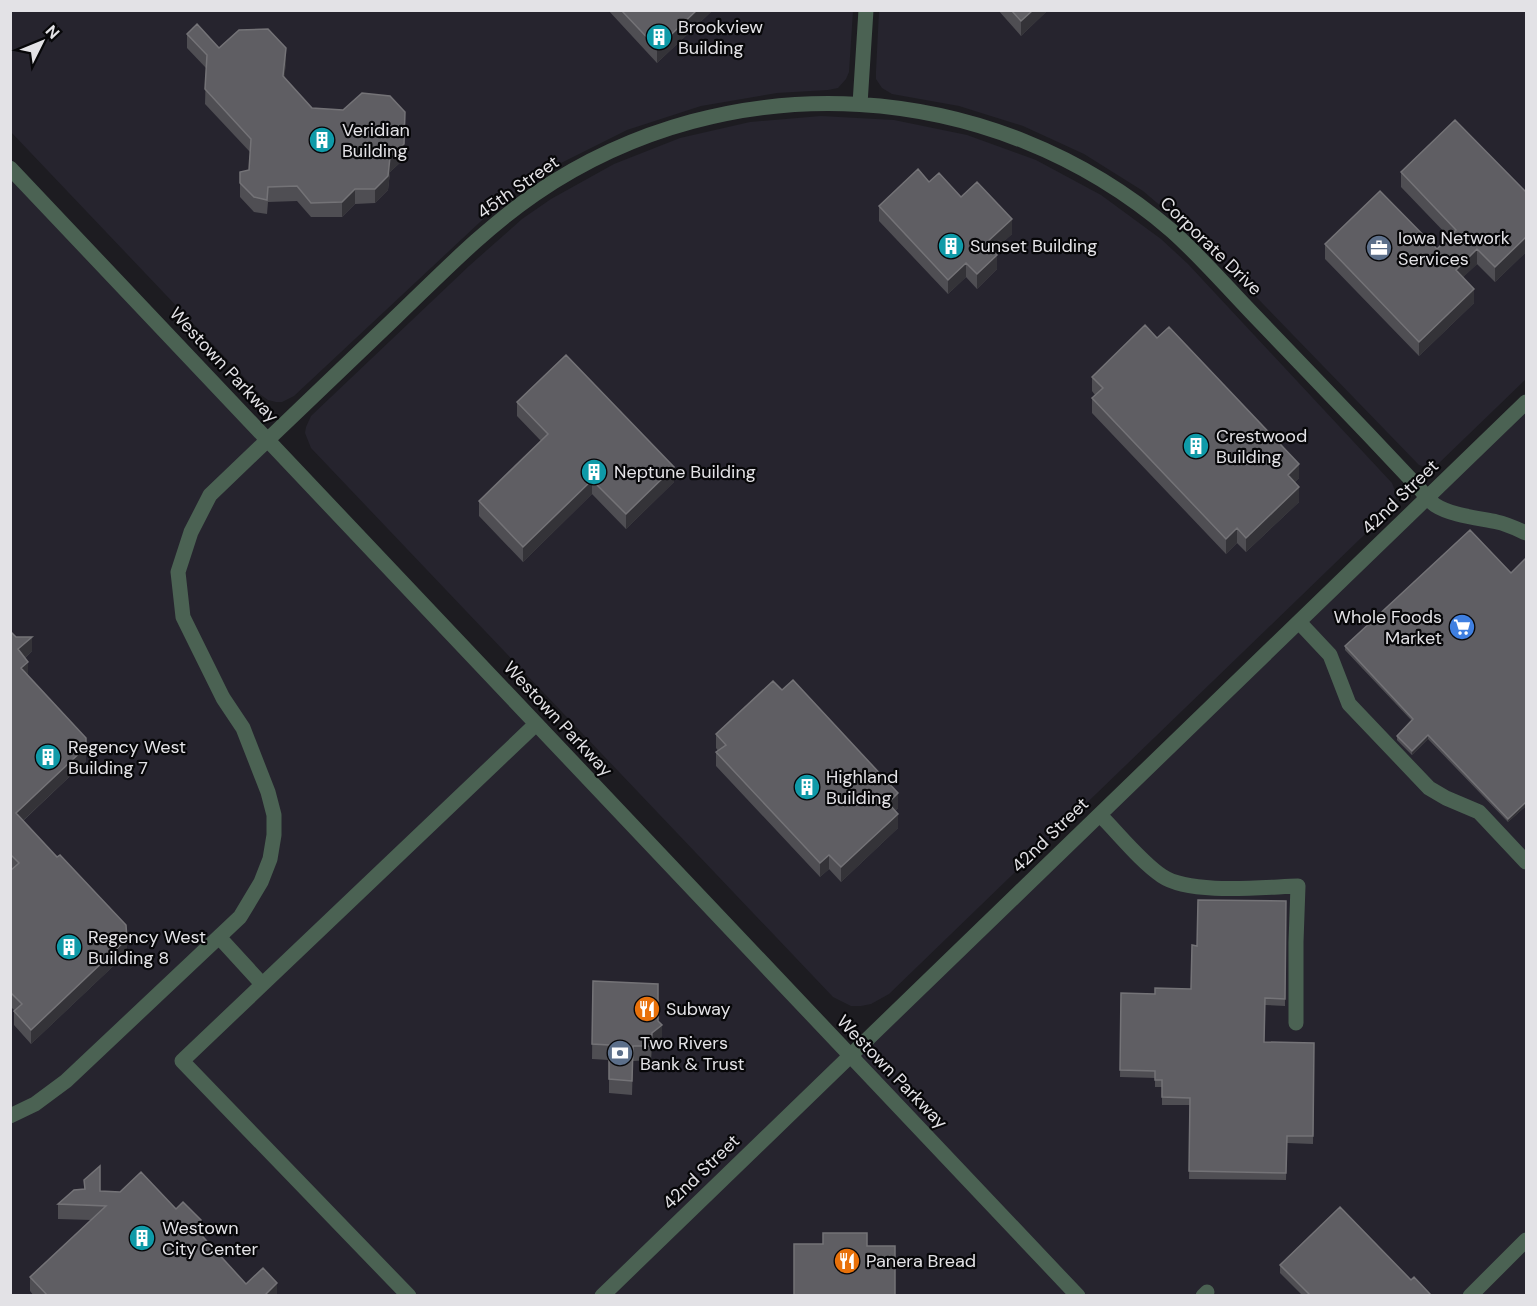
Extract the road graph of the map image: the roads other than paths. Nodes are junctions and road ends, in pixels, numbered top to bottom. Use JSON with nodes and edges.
{"nodes":[{"id":1,"x":866,"y":10,"type":"edge"},
{"id":2,"x":860,"y":104,"type":"junction"},
{"id":3,"x":10,"y":168,"type":"edge"},
{"id":4,"x":1527,"y":402,"type":"edge"},
{"id":5,"x":268,"y":440,"type":"junction"},
{"id":6,"x":1428,"y":497,"type":"junction"},
{"id":7,"x":1527,"y":533,"type":"edge"},
{"id":8,"x":1299,"y":622,"type":"junction"},
{"id":9,"x":536,"y":724,"type":"junction"},
{"id":10,"x":1100,"y":814,"type":"junction"},
{"id":11,"x":1527,"y":862,"type":"edge"},
{"id":12,"x":219,"y":937,"type":"junction"},
{"id":13,"x":262,"y":984,"type":"junction"},
{"id":14,"x":1296,"y":1023,"type":"dead end"},
{"id":15,"x":849,"y":1056,"type":"junction"},
{"id":16,"x":10,"y":1116,"type":"edge"},
{"id":17,"x":1527,"y":1240,"type":"edge"},
{"id":18,"x":409,"y":1296,"type":"edge"},
{"id":19,"x":602,"y":1296,"type":"edge"},
{"id":20,"x":1078,"y":1296,"type":"edge"},
{"id":21,"x":1470,"y":1296,"type":"edge"}],
"edges":[{"from":1,"to":2,"type":"street"},
{"from":2,"to":5,"type":"street","name":"45th Street"},
{"from":2,"to":6,"type":"street","name":"Corporate Drive"},
{"from":3,"to":5,"type":"street","name":"Westown Parkway"},
{"from":4,"to":6,"type":"street","name":"42nd Street"},
{"from":5,"to":9,"type":"street","name":"Westown Parkway"},
{"from":5,"to":12,"type":"street","name":"45th Street"},
{"from":6,"to":7,"type":"street","name":"Corporate Drive"},
{"from":6,"to":8,"type":"street","name":"42nd Street"},
{"from":8,"to":10,"type":"street","name":"42nd Street"},
{"from":8,"to":11,"type":"street"},
{"from":9,"to":13,"type":"street"},
{"from":9,"to":15,"type":"street","name":"Westown Parkway"},
{"from":10,"to":14,"type":"street"},
{"from":10,"to":15,"type":"street","name":"42nd Street"},
{"from":12,"to":13,"type":"street"},
{"from":12,"to":16,"type":"street","name":"45th Street"},
{"from":13,"to":18,"type":"street"},
{"from":15,"to":19,"type":"street","name":"42nd Street"},
{"from":15,"to":20,"type":"street","name":"Westown Parkway"},
{"from":17,"to":21,"type":"street"}]}
